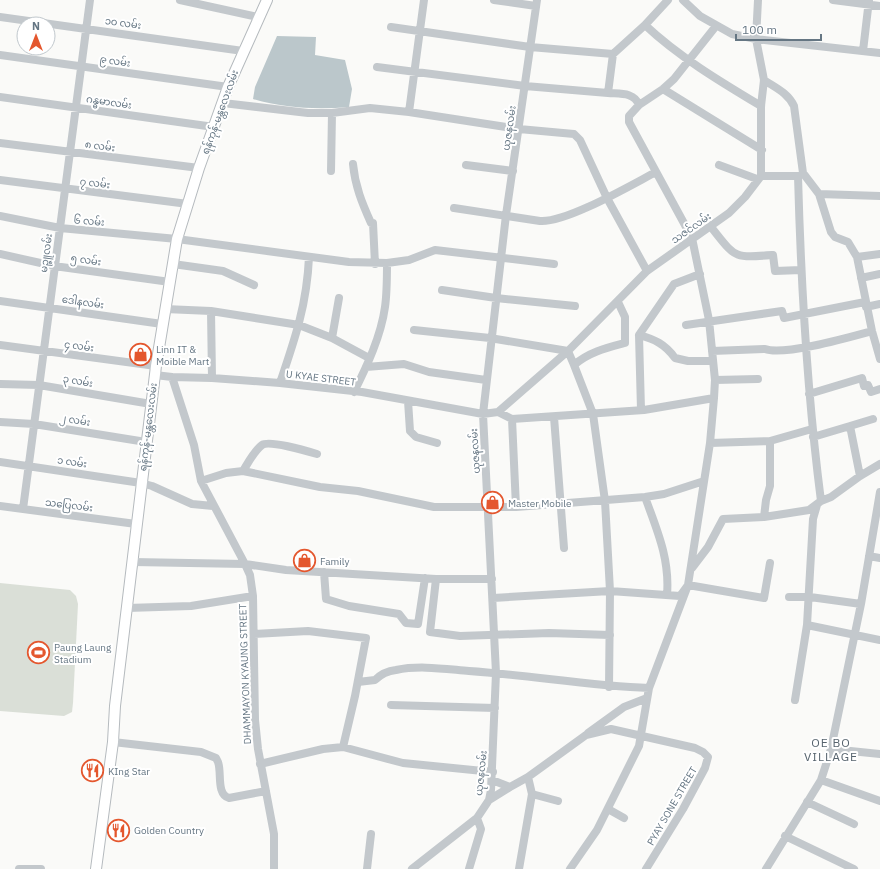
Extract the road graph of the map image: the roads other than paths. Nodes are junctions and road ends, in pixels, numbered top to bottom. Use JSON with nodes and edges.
{"nodes":[{"id":1,"x":90,"y":0,"type":"edge"},
{"id":2,"x":180,"y":0,"type":"edge"},
{"id":3,"x":266,"y":0,"type":"edge"},
{"id":4,"x":424,"y":0,"type":"edge"},
{"id":5,"x":494,"y":0,"type":"edge"},
{"id":6,"x":668,"y":0,"type":"edge"},
{"id":7,"x":683,"y":0,"type":"edge"},
{"id":8,"x":758,"y":0,"type":"edge"},
{"id":9,"x":833,"y":0,"type":"edge"},
{"id":10,"x":868,"y":2,"type":"edge"},
{"id":11,"x":537,"y":3,"type":"edge"},
{"id":12,"x":880,"y":6,"type":"edge"},
{"id":13,"x":0,"y":17,"type":"edge"},
{"id":14,"x":258,"y":17,"type":"junction"},
{"id":15,"x":645,"y":25,"type":"junction"},
{"id":16,"x":716,"y":26,"type":"junction"},
{"id":17,"x":391,"y":27,"type":"dead end"},
{"id":18,"x":86,"y":28,"type":"junction"},
{"id":19,"x":420,"y":32,"type":"junction"},
{"id":20,"x":756,"y":39,"type":"junction"},
{"id":21,"x":530,"y":47,"type":"junction"},
{"id":22,"x":243,"y":51,"type":"junction"},
{"id":23,"x":863,"y":51,"type":"junction"},
{"id":24,"x":880,"y":53,"type":"edge"},
{"id":25,"x":613,"y":54,"type":"junction"},
{"id":26,"x":0,"y":55,"type":"edge"},
{"id":27,"x":690,"y":60,"type":"junction"},
{"id":28,"x":82,"y":66,"type":"junction"},
{"id":29,"x":377,"y":67,"type":"dead end"},
{"id":30,"x":414,"y":72,"type":"junction"},
{"id":31,"x":764,"y":80,"type":"junction"},
{"id":32,"x":525,"y":86,"type":"junction"},
{"id":33,"x":228,"y":87,"type":"junction"},
{"id":34,"x":663,"y":90,"type":"junction"},
{"id":35,"x":608,"y":93,"type":"junction"},
{"id":36,"x":0,"y":97,"type":"edge"},
{"id":37,"x":223,"y":103,"type":"junction"},
{"id":38,"x":639,"y":106,"type":"junction"},
{"id":39,"x":761,"y":106,"type":"junction"},
{"id":40,"x":76,"y":107,"type":"junction"},
{"id":41,"x":409,"y":112,"type":"junction"},
{"id":42,"x":332,"y":113,"type":"junction"},
{"id":43,"x":214,"y":127,"type":"junction"},
{"id":44,"x":519,"y":129,"type":"junction"},
{"id":45,"x":0,"y":143,"type":"edge"},
{"id":46,"x":762,"y":150,"type":"junction"},
{"id":47,"x":69,"y":152,"type":"junction"},
{"id":48,"x":354,"y":164,"type":"dead end"},
{"id":49,"x":466,"y":165,"type":"dead end"},
{"id":50,"x":719,"y":165,"type":"dead end"},
{"id":51,"x":199,"y":168,"type":"junction"},
{"id":52,"x":331,"y":171,"type":"dead end"},
{"id":53,"x":513,"y":171,"type":"junction"},
{"id":54,"x":656,"y":172,"type":"junction"},
{"id":55,"x":800,"y":175,"type":"junction"},
{"id":56,"x":759,"y":178,"type":"junction"},
{"id":57,"x":0,"y":180,"type":"edge"},
{"id":58,"x":65,"y":189,"type":"junction"},
{"id":59,"x":819,"y":194,"type":"junction"},
{"id":60,"x":880,"y":196,"type":"edge"},
{"id":61,"x":607,"y":198,"type":"junction"},
{"id":62,"x":188,"y":204,"type":"junction"},
{"id":63,"x":454,"y":208,"type":"dead end"},
{"id":64,"x":506,"y":215,"type":"junction"},
{"id":65,"x":0,"y":216,"type":"edge"},
{"id":66,"x":711,"y":227,"type":"junction"},
{"id":67,"x":60,"y":228,"type":"junction"},
{"id":68,"x":692,"y":238,"type":"junction"},
{"id":69,"x":177,"y":239,"type":"junction"},
{"id":70,"x":0,"y":254,"type":"edge"},
{"id":71,"x":880,"y":254,"type":"edge"},
{"id":72,"x":309,"y":256,"type":"junction"},
{"id":73,"x":857,"y":257,"type":"junction"},
{"id":74,"x":501,"y":258,"type":"junction"},
{"id":75,"x":387,"y":263,"type":"junction"},
{"id":76,"x":173,"y":264,"type":"junction"},
{"id":77,"x":375,"y":264,"type":"junction"},
{"id":78,"x":554,"y":264,"type":"dead end"},
{"id":79,"x":54,"y":266,"type":"junction"},
{"id":80,"x":801,"y":270,"type":"junction"},
{"id":81,"x":648,"y":271,"type":"junction"},
{"id":82,"x":700,"y":274,"type":"junction"},
{"id":83,"x":880,"y":274,"type":"edge"},
{"id":84,"x":861,"y":278,"type":"junction"},
{"id":85,"x":170,"y":282,"type":"junction"},
{"id":86,"x":254,"y":285,"type":"dead end"},
{"id":87,"x":442,"y":290,"type":"dead end"},
{"id":88,"x":339,"y":298,"type":"dead end"},
{"id":89,"x":496,"y":298,"type":"junction"},
{"id":90,"x":0,"y":301,"type":"edge"},
{"id":91,"x":618,"y":302,"type":"junction"},
{"id":92,"x":880,"y":304,"type":"edge"},
{"id":93,"x":866,"y":305,"type":"junction"},
{"id":94,"x":575,"y":306,"type":"dead end"},
{"id":95,"x":49,"y":308,"type":"junction"},
{"id":96,"x":165,"y":309,"type":"junction"},
{"id":97,"x":211,"y":310,"type":"junction"},
{"id":98,"x":803,"y":314,"type":"junction"},
{"id":99,"x":709,"y":320,"type":"junction"},
{"id":100,"x":162,"y":324,"type":"junction"},
{"id":101,"x":686,"y":324,"type":"dead end"},
{"id":102,"x":299,"y":325,"type":"junction"},
{"id":103,"x":414,"y":330,"type":"dead end"},
{"id":104,"x":872,"y":331,"type":"junction"},
{"id":105,"x":639,"y":335,"type":"junction"},
{"id":106,"x":332,"y":338,"type":"junction"},
{"id":107,"x":490,"y":338,"type":"junction"},
{"id":108,"x":0,"y":345,"type":"edge"},
{"id":109,"x":806,"y":346,"type":"junction"},
{"id":110,"x":43,"y":351,"type":"junction"},
{"id":111,"x":568,"y":351,"type":"junction"},
{"id":112,"x":712,"y":351,"type":"junction"},
{"id":113,"x":369,"y":358,"type":"junction"},
{"id":114,"x":880,"y":360,"type":"edge"},
{"id":115,"x":713,"y":361,"type":"junction"},
{"id":116,"x":574,"y":365,"type":"junction"},
{"id":117,"x":366,"y":367,"type":"junction"},
{"id":118,"x":155,"y":370,"type":"junction"},
{"id":119,"x":172,"y":377,"type":"junction"},
{"id":120,"x":212,"y":378,"type":"junction"},
{"id":121,"x":758,"y":379,"type":"dead end"},
{"id":122,"x":486,"y":380,"type":"junction"},
{"id":123,"x":715,"y":380,"type":"junction"},
{"id":124,"x":280,"y":383,"type":"junction"},
{"id":125,"x":0,"y":384,"type":"edge"},
{"id":126,"x":40,"y":385,"type":"junction"},
{"id":127,"x":880,"y":389,"type":"edge"},
{"id":128,"x":354,"y":392,"type":"junction"},
{"id":129,"x":809,"y":394,"type":"junction"},
{"id":130,"x":714,"y":398,"type":"junction"},
{"id":131,"x":408,"y":401,"type":"junction"},
{"id":132,"x":151,"y":404,"type":"junction"},
{"id":133,"x":641,"y":410,"type":"junction"},
{"id":134,"x":498,"y":412,"type":"junction"},
{"id":135,"x":483,"y":414,"type":"junction"},
{"id":136,"x":594,"y":414,"type":"junction"},
{"id":137,"x":554,"y":417,"type":"junction"},
{"id":138,"x":512,"y":419,"type":"junction"},
{"id":139,"x":873,"y":419,"type":"dead end"},
{"id":140,"x":0,"y":422,"type":"edge"},
{"id":141,"x":34,"y":424,"type":"junction"},
{"id":142,"x":850,"y":426,"type":"junction"},
{"id":143,"x":813,"y":433,"type":"junction"},
{"id":144,"x":770,"y":441,"type":"junction"},
{"id":145,"x":146,"y":442,"type":"junction"},
{"id":146,"x":436,"y":443,"type":"dead end"},
{"id":147,"x":710,"y":443,"type":"junction"},
{"id":148,"x":317,"y":454,"type":"dead end"},
{"id":149,"x":0,"y":462,"type":"edge"},
{"id":150,"x":880,"y":464,"type":"edge"},
{"id":151,"x":29,"y":466,"type":"junction"},
{"id":152,"x":243,"y":471,"type":"junction"},
{"id":153,"x":860,"y":476,"type":"junction"},
{"id":154,"x":202,"y":481,"type":"junction"},
{"id":155,"x":704,"y":481,"type":"junction"},
{"id":156,"x":141,"y":483,"type":"junction"},
{"id":157,"x":880,"y":492,"type":"edge"},
{"id":158,"x":645,"y":497,"type":"junction"},
{"id":159,"x":605,"y":501,"type":"junction"},
{"id":160,"x":819,"y":503,"type":"junction"},
{"id":161,"x":561,"y":504,"type":"junction"},
{"id":162,"x":0,"y":506,"type":"edge"},
{"id":163,"x":213,"y":506,"type":"junction"},
{"id":164,"x":489,"y":506,"type":"junction"},
{"id":165,"x":516,"y":507,"type":"junction"},
{"id":166,"x":23,"y":509,"type":"junction"},
{"id":167,"x":764,"y":517,"type":"junction"},
{"id":168,"x":136,"y":524,"type":"junction"},
{"id":169,"x":564,"y":548,"type":"dead end"},
{"id":170,"x":869,"y":556,"type":"junction"},
{"id":171,"x":880,"y":558,"type":"edge"},
{"id":172,"x":133,"y":562,"type":"junction"},
{"id":173,"x":770,"y":563,"type":"dead end"},
{"id":174,"x":245,"y":564,"type":"junction"},
{"id":175,"x":691,"y":570,"type":"junction"},
{"id":176,"x":324,"y":572,"type":"junction"},
{"id":177,"x":425,"y":578,"type":"junction"},
{"id":178,"x":436,"y":579,"type":"junction"},
{"id":179,"x":492,"y":579,"type":"junction"},
{"id":180,"x":688,"y":585,"type":"junction"},
{"id":181,"x":610,"y":591,"type":"junction"},
{"id":182,"x":667,"y":595,"type":"junction"},
{"id":183,"x":253,"y":596,"type":"junction"},
{"id":184,"x":789,"y":597,"type":"dead end"},
{"id":185,"x":810,"y":597,"type":"junction"},
{"id":186,"x":493,"y":598,"type":"junction"},
{"id":187,"x":862,"y":604,"type":"junction"},
{"id":188,"x":127,"y":608,"type":"junction"},
{"id":189,"x":807,"y":624,"type":"junction"},
{"id":190,"x":254,"y":634,"type":"junction"},
{"id":191,"x":856,"y":634,"type":"junction"},
{"id":192,"x":494,"y":635,"type":"junction"},
{"id":193,"x":610,"y":635,"type":"junction"},
{"id":194,"x":880,"y":640,"type":"edge"},
{"id":195,"x":496,"y":673,"type":"junction"},
{"id":196,"x":358,"y":682,"type":"junction"},
{"id":197,"x":609,"y":687,"type":"junction"},
{"id":198,"x":649,"y":688,"type":"junction"},
{"id":199,"x":646,"y":698,"type":"junction"},
{"id":200,"x":795,"y":700,"type":"dead end"},
{"id":201,"x":391,"y":705,"type":"dead end"},
{"id":202,"x":495,"y":708,"type":"junction"},
{"id":203,"x":586,"y":735,"type":"junction"},
{"id":204,"x":641,"y":736,"type":"junction"},
{"id":205,"x":113,"y":742,"type":"junction"},
{"id":206,"x":342,"y":747,"type":"junction"},
{"id":207,"x":832,"y":749,"type":"junction"},
{"id":208,"x":880,"y":754,"type":"edge"},
{"id":209,"x":260,"y":764,"type":"junction"},
{"id":210,"x":492,"y":776,"type":"junction"},
{"id":211,"x":528,"y":777,"type":"junction"},
{"id":212,"x":821,"y":780,"type":"junction"},
{"id":213,"x":510,"y":787,"type":"junction"},
{"id":214,"x":266,"y":791,"type":"junction"},
{"id":215,"x":532,"y":794,"type":"junction"},
{"id":216,"x":489,"y":800,"type":"junction"},
{"id":217,"x":880,"y":800,"type":"edge"},
{"id":218,"x":558,"y":801,"type":"dead end"},
{"id":219,"x":807,"y":802,"type":"junction"},
{"id":220,"x":608,"y":809,"type":"junction"},
{"id":221,"x":477,"y":818,"type":"junction"},
{"id":222,"x":624,"y":818,"type":"dead end"},
{"id":223,"x":854,"y":824,"type":"dead end"},
{"id":224,"x":371,"y":834,"type":"dead end"},
{"id":225,"x":785,"y":836,"type":"junction"},
{"id":226,"x":19,"y":869,"type":"edge"},
{"id":227,"x":41,"y":869,"type":"edge"},
{"id":228,"x":96,"y":869,"type":"edge"},
{"id":229,"x":274,"y":869,"type":"edge"},
{"id":230,"x":367,"y":869,"type":"edge"},
{"id":231,"x":412,"y":869,"type":"edge"},
{"id":232,"x":469,"y":869,"type":"edge"},
{"id":233,"x":519,"y":869,"type":"edge"},
{"id":234,"x":570,"y":869,"type":"edge"},
{"id":235,"x":646,"y":869,"type":"edge"},
{"id":236,"x":767,"y":869,"type":"edge"},
{"id":237,"x":854,"y":869,"type":"edge"}],
"edges":[{"from":1,"to":18,"type":"street","name":"မဉ္ဇူလမ်း"},
{"from":2,"to":14,"type":"street"},
{"from":3,"to":14,"type":"main road","name":"ရန်ကုန်-မန္တလေးလမ်း"},
{"from":4,"to":19,"type":"street"},
{"from":5,"to":11,"type":"street"},
{"from":6,"to":15,"type":"street"},
{"from":7,"to":16,"type":"street"},
{"from":8,"to":20,"type":"street"},
{"from":9,"to":10,"type":"street"},
{"from":10,"to":12,"type":"street"},
{"from":10,"to":23,"type":"street"},
{"from":11,"to":21,"type":"street","name":"ယုဇနလမ်း"},
{"from":13,"to":18,"type":"street","name":"၁၀ လမ်း"},
{"from":14,"to":22,"type":"main road","name":"ရန်ကုန်-မန္တလေးလမ်း"},
{"from":15,"to":25,"type":"street"},
{"from":15,"to":27,"type":"street"},
{"from":16,"to":20,"type":"street"},
{"from":16,"to":27,"type":"street"},
{"from":17,"to":19,"type":"street"},
{"from":18,"to":22,"type":"street","name":"၁၀ လမ်း"},
{"from":18,"to":28,"type":"street","name":"မဉ္ဇူလမ်း"},
{"from":19,"to":21,"type":"street"},
{"from":19,"to":30,"type":"street"},
{"from":20,"to":23,"type":"street"},
{"from":20,"to":31,"type":"street"},
{"from":21,"to":25,"type":"street"},
{"from":21,"to":32,"type":"street","name":"ယုဇနလမ်း"},
{"from":22,"to":33,"type":"main road","name":"ရန်ကုန်-မန္တလေးလမ်း"},
{"from":23,"to":24,"type":"street"},
{"from":25,"to":35,"type":"street"},
{"from":26,"to":28,"type":"street","name":"၉ လမ်း"},
{"from":27,"to":34,"type":"street"},
{"from":27,"to":39,"type":"street"},
{"from":28,"to":33,"type":"street","name":"၉ လမ်း"},
{"from":28,"to":40,"type":"street","name":"မဉ္ဇူလမ်း"},
{"from":29,"to":30,"type":"street"},
{"from":30,"to":32,"type":"street"},
{"from":30,"to":41,"type":"street"},
{"from":31,"to":39,"type":"street"},
{"from":31,"to":55,"type":"street"},
{"from":32,"to":35,"type":"street"},
{"from":32,"to":44,"type":"street","name":"ယုဇနလမ်း"},
{"from":33,"to":37,"type":"main road","name":"ရန်ကုန်-မန္တလေးလမ်း"},
{"from":34,"to":38,"type":"street"},
{"from":34,"to":46,"type":"street"},
{"from":35,"to":38,"type":"street"},
{"from":36,"to":40,"type":"street","name":"ဂန္ဓမာလမ်း"},
{"from":37,"to":42,"type":"street"},
{"from":37,"to":43,"type":"main road","name":"ရန်ကုန်-မန္တလေးလမ်း"},
{"from":38,"to":54,"type":"street"},
{"from":39,"to":46,"type":"street"},
{"from":40,"to":43,"type":"street","name":"ဂန္ဓမာလမ်း"},
{"from":40,"to":47,"type":"street","name":"မဉ္ဇူလမ်း"},
{"from":41,"to":42,"type":"street"},
{"from":41,"to":44,"type":"street"},
{"from":42,"to":52,"type":"street"},
{"from":43,"to":51,"type":"main road","name":"ရန်ကုန်-မန္တလေးလမ်း"},
{"from":44,"to":53,"type":"street","name":"ယုဇနလမ်း"},
{"from":44,"to":61,"type":"street"},
{"from":45,"to":47,"type":"street","name":"၈ လမ်း"},
{"from":46,"to":56,"type":"street"},
{"from":47,"to":51,"type":"street","name":"၈ လမ်း"},
{"from":47,"to":58,"type":"street","name":"မဉ္ဇူလမ်း"},
{"from":48,"to":77,"type":"street"},
{"from":49,"to":53,"type":"street"},
{"from":50,"to":56,"type":"street"},
{"from":51,"to":62,"type":"main road","name":"ရန်ကုန်-မန္တလေးလမ်း"},
{"from":53,"to":64,"type":"street","name":"ယုဇနလမ်း"},
{"from":54,"to":61,"type":"street"},
{"from":54,"to":68,"type":"street"},
{"from":55,"to":56,"type":"street"},
{"from":55,"to":59,"type":"street"},
{"from":55,"to":80,"type":"street"},
{"from":56,"to":66,"type":"street","name":"သဇင်လမ်း"},
{"from":57,"to":58,"type":"street","name":"၇ လမ်း"},
{"from":58,"to":62,"type":"street","name":"၇ လမ်း"},
{"from":58,"to":67,"type":"street","name":"မဉ္ဇူလမ်း"},
{"from":59,"to":60,"type":"street"},
{"from":59,"to":73,"type":"street"},
{"from":61,"to":64,"type":"street"},
{"from":61,"to":81,"type":"street"},
{"from":62,"to":69,"type":"main road","name":"ရန်ကုန်-မန္တလေးလမ်း"},
{"from":63,"to":64,"type":"street"},
{"from":64,"to":74,"type":"street","name":"ယုဇနလမ်း"},
{"from":65,"to":67,"type":"street","name":"၆ လမ်း"},
{"from":66,"to":68,"type":"street","name":"သဇင်လမ်း"},
{"from":66,"to":80,"type":"street"},
{"from":67,"to":69,"type":"street","name":"၆ လမ်း"},
{"from":67,"to":79,"type":"street","name":"မဉ္ဇူလမ်း"},
{"from":68,"to":81,"type":"street","name":"သဇင်လမ်း"},
{"from":68,"to":82,"type":"street"},
{"from":69,"to":72,"type":"street","name":"၆ လမ်း"},
{"from":69,"to":76,"type":"main road","name":"ရန်ကုန်-မန္တလေးလမ်း"},
{"from":70,"to":79,"type":"street","name":"၅ လမ်း"},
{"from":71,"to":73,"type":"street"},
{"from":72,"to":77,"type":"street","name":"၆ လမ်း"},
{"from":72,"to":102,"type":"street"},
{"from":73,"to":84,"type":"street"},
{"from":74,"to":75,"type":"street","name":"၆ လမ်း"},
{"from":74,"to":78,"type":"street","name":"၆ လမ်း"},
{"from":74,"to":89,"type":"street","name":"ယုဇနလမ်း"},
{"from":75,"to":77,"type":"street","name":"၆ လမ်း"},
{"from":75,"to":113,"type":"street"},
{"from":76,"to":85,"type":"main road","name":"ရန်ကုန်-မန္တလေးလမ်း"},
{"from":76,"to":86,"type":"street"},
{"from":79,"to":85,"type":"street","name":"၅ လမ်း"},
{"from":79,"to":95,"type":"street","name":"မဉ္ဇူလမ်း"},
{"from":80,"to":98,"type":"street"},
{"from":81,"to":91,"type":"street","name":"သဇင်လမ်း"},
{"from":82,"to":99,"type":"street"},
{"from":82,"to":105,"type":"street"},
{"from":83,"to":84,"type":"street"},
{"from":84,"to":93,"type":"street"},
{"from":85,"to":96,"type":"main road","name":"ရန်ကုန်-မန္တလေးလမ်း"},
{"from":87,"to":89,"type":"street"},
{"from":88,"to":106,"type":"street"},
{"from":89,"to":94,"type":"street"},
{"from":89,"to":107,"type":"street","name":"ယုဇနလမ်း"},
{"from":90,"to":95,"type":"street","name":"ဒေါနလမ်း"},
{"from":91,"to":111,"type":"street","name":"သဇင်လမ်း"},
{"from":91,"to":116,"type":"street"},
{"from":92,"to":93,"type":"street"},
{"from":93,"to":98,"type":"street"},
{"from":93,"to":104,"type":"street"},
{"from":95,"to":100,"type":"street","name":"ဒေါနလမ်း"},
{"from":95,"to":110,"type":"street","name":"မဉ္ဇူလမ်း"},
{"from":96,"to":97,"type":"street"},
{"from":96,"to":100,"type":"main road","name":"ရန်ကုန်-မန္တလေးလမ်း"},
{"from":97,"to":102,"type":"street"},
{"from":97,"to":120,"type":"street"},
{"from":98,"to":99,"type":"street"},
{"from":98,"to":109,"type":"street"},
{"from":99,"to":101,"type":"street"},
{"from":99,"to":112,"type":"street"},
{"from":100,"to":118,"type":"main road","name":"ရန်ကုန်-မန္တလေးလမ်း"},
{"from":102,"to":106,"type":"street"},
{"from":102,"to":124,"type":"street"},
{"from":103,"to":107,"type":"street"},
{"from":104,"to":109,"type":"street"},
{"from":104,"to":114,"type":"street"},
{"from":105,"to":115,"type":"street"},
{"from":105,"to":133,"type":"street"},
{"from":106,"to":113,"type":"street"},
{"from":107,"to":111,"type":"street"},
{"from":107,"to":122,"type":"street","name":"ယုဇနလမ်း"},
{"from":108,"to":110,"type":"street","name":"၄ လမ်း"},
{"from":109,"to":112,"type":"street"},
{"from":109,"to":129,"type":"street"},
{"from":110,"to":118,"type":"street","name":"၄ လမ်း"},
{"from":110,"to":126,"type":"street","name":"မဉ္ဇူလမ်း"},
{"from":111,"to":116,"type":"street"},
{"from":111,"to":134,"type":"street","name":"သဇင်လမ်း"},
{"from":112,"to":115,"type":"street"},
{"from":113,"to":117,"type":"street"},
{"from":115,"to":123,"type":"street"},
{"from":116,"to":136,"type":"street"},
{"from":117,"to":122,"type":"street"},
{"from":117,"to":128,"type":"street"},
{"from":118,"to":119,"type":"street","name":"U KYAE STREET"},
{"from":118,"to":132,"type":"main road","name":"ရန်ကုန်-မန္တလေးလမ်း"},
{"from":119,"to":120,"type":"street","name":"U KYAE STREET"},
{"from":119,"to":154,"type":"street","name":"DHAMMAYON KYAUNG STREET"},
{"from":120,"to":124,"type":"street","name":"U KYAE STREET"},
{"from":121,"to":123,"type":"street"},
{"from":122,"to":135,"type":"street","name":"ယုဇနလမ်း"},
{"from":123,"to":130,"type":"street"},
{"from":124,"to":128,"type":"street","name":"U KYAE STREET"},
{"from":125,"to":126,"type":"street","name":"၃ လမ်း"},
{"from":126,"to":132,"type":"street","name":"၃ လမ်း"},
{"from":126,"to":141,"type":"street","name":"မဉ္ဇူလမ်း"},
{"from":127,"to":129,"type":"street"},
{"from":128,"to":131,"type":"street","name":"U KYAE STREET"},
{"from":129,"to":143,"type":"street"},
{"from":130,"to":133,"type":"street"},
{"from":130,"to":147,"type":"street"},
{"from":131,"to":135,"type":"street","name":"U KYAE STREET"},
{"from":131,"to":146,"type":"street"},
{"from":132,"to":145,"type":"main road","name":"ရန်ကုန်-မန္တလေးလမ်း"},
{"from":133,"to":136,"type":"street"},
{"from":134,"to":135,"type":"street","name":"U KYAE STREET"},
{"from":134,"to":138,"type":"street"},
{"from":135,"to":164,"type":"street","name":"ယုဇနလမ်း"},
{"from":136,"to":137,"type":"street"},
{"from":136,"to":159,"type":"street"},
{"from":137,"to":138,"type":"street"},
{"from":137,"to":161,"type":"street"},
{"from":138,"to":165,"type":"street"},
{"from":139,"to":142,"type":"street"},
{"from":140,"to":141,"type":"street","name":"၂ လမ်း"},
{"from":141,"to":145,"type":"street","name":"၂ လမ်း"},
{"from":141,"to":151,"type":"street","name":"မဉ္ဇူလမ်း"},
{"from":142,"to":143,"type":"street"},
{"from":142,"to":153,"type":"street"},
{"from":143,"to":144,"type":"street"},
{"from":143,"to":160,"type":"street"},
{"from":144,"to":147,"type":"street"},
{"from":144,"to":167,"type":"street"},
{"from":145,"to":156,"type":"main road","name":"ရန်ကုန်-မန္တလေးလမ်း"},
{"from":147,"to":155,"type":"street"},
{"from":148,"to":152,"type":"street"},
{"from":149,"to":151,"type":"street","name":"၁ လမ်း"},
{"from":150,"to":153,"type":"street"},
{"from":151,"to":156,"type":"street","name":"၁ လမ်း"},
{"from":151,"to":166,"type":"street","name":"မဉ္ဇူလမ်း"},
{"from":152,"to":154,"type":"street"},
{"from":152,"to":164,"type":"street"},
{"from":153,"to":160,"type":"street"},
{"from":154,"to":163,"type":"street","name":"DHAMMAYON KYAUNG STREET"},
{"from":155,"to":158,"type":"street"},
{"from":155,"to":175,"type":"street"},
{"from":156,"to":163,"type":"street","name":"၁ လမ်း"},
{"from":156,"to":168,"type":"main road","name":"ရန်ကုန်-မန္တလေးလမ်း"},
{"from":157,"to":170,"type":"street"},
{"from":158,"to":159,"type":"street"},
{"from":158,"to":182,"type":"street"},
{"from":159,"to":161,"type":"street"},
{"from":159,"to":181,"type":"street"},
{"from":160,"to":167,"type":"street"},
{"from":160,"to":185,"type":"street"},
{"from":161,"to":165,"type":"street"},
{"from":161,"to":169,"type":"street"},
{"from":162,"to":166,"type":"street","name":"သပြေလမ်း"},
{"from":163,"to":174,"type":"street","name":"DHAMMAYON KYAUNG STREET"},
{"from":164,"to":165,"type":"street"},
{"from":164,"to":179,"type":"street","name":"ယုဇနလမ်း"},
{"from":166,"to":168,"type":"street","name":"သပြေလမ်း"},
{"from":167,"to":175,"type":"street"},
{"from":168,"to":172,"type":"main road","name":"ရန်ကုန်-မန္တလေးလမ်း"},
{"from":170,"to":171,"type":"street"},
{"from":170,"to":187,"type":"street"},
{"from":172,"to":174,"type":"street"},
{"from":172,"to":188,"type":"main road","name":"ရန်ကုန်-မန္တလေးလမ်း"},
{"from":173,"to":180,"type":"street"},
{"from":174,"to":176,"type":"street"},
{"from":174,"to":183,"type":"street","name":"DHAMMAYON KYAUNG STREET"},
{"from":175,"to":180,"type":"street"},
{"from":176,"to":177,"type":"street"},
{"from":176,"to":177,"type":"street"},
{"from":177,"to":178,"type":"street"},
{"from":178,"to":179,"type":"street"},
{"from":178,"to":192,"type":"street"},
{"from":179,"to":186,"type":"street","name":"ယုဇနလမ်း"},
{"from":180,"to":182,"type":"street"},
{"from":180,"to":198,"type":"street"},
{"from":181,"to":182,"type":"street"},
{"from":181,"to":186,"type":"street"},
{"from":181,"to":193,"type":"street"},
{"from":183,"to":188,"type":"street","name":"DHAMMAYON KYAUNG STREET"},
{"from":183,"to":190,"type":"street","name":"DHAMMAYON KYAUNG STREET"},
{"from":184,"to":185,"type":"street"},
{"from":185,"to":187,"type":"street"},
{"from":185,"to":189,"type":"street"},
{"from":186,"to":192,"type":"street","name":"ယုဇနလမ်း"},
{"from":187,"to":191,"type":"street"},
{"from":188,"to":205,"type":"main road","name":"ရန်ကုန်-မန္တလေးလမ်း"},
{"from":189,"to":191,"type":"street"},
{"from":189,"to":200,"type":"street"},
{"from":190,"to":196,"type":"street"},
{"from":190,"to":209,"type":"street","name":"DHAMMAYON KYAUNG STREET"},
{"from":191,"to":194,"type":"street"},
{"from":191,"to":207,"type":"street"},
{"from":192,"to":193,"type":"street"},
{"from":192,"to":195,"type":"street","name":"ယုဇနလမ်း"},
{"from":193,"to":197,"type":"street"},
{"from":195,"to":196,"type":"street"},
{"from":195,"to":197,"type":"street"},
{"from":195,"to":202,"type":"street","name":"ယုဇနလမ်း"},
{"from":196,"to":206,"type":"street"},
{"from":197,"to":198,"type":"street"},
{"from":198,"to":199,"type":"street"},
{"from":199,"to":203,"type":"street"},
{"from":199,"to":204,"type":"street"},
{"from":201,"to":202,"type":"street"},
{"from":202,"to":210,"type":"street","name":"ယုဇနလမ်း"},
{"from":203,"to":204,"type":"street"},
{"from":203,"to":211,"type":"street"},
{"from":204,"to":220,"type":"street"},
{"from":204,"to":235,"type":"street","name":"PYAY SONE STREET"},
{"from":205,"to":214,"type":"street"},
{"from":205,"to":228,"type":"main road","name":"ရန်ကုန်-မန္တလေးလမ်း"},
{"from":206,"to":209,"type":"street"},
{"from":206,"to":210,"type":"street"},
{"from":207,"to":208,"type":"street"},
{"from":207,"to":212,"type":"street"},
{"from":209,"to":214,"type":"street","name":"DHAMMAYON KYAUNG STREET"},
{"from":210,"to":213,"type":"street"},
{"from":210,"to":216,"type":"street","name":"ယုဇနလမ်း"},
{"from":211,"to":213,"type":"street"},
{"from":211,"to":215,"type":"street"},
{"from":212,"to":217,"type":"street"},
{"from":212,"to":219,"type":"street"},
{"from":213,"to":216,"type":"street"},
{"from":214,"to":229,"type":"street","name":"DHAMMAYON KYAUNG STREET"},
{"from":215,"to":218,"type":"street"},
{"from":215,"to":233,"type":"street"},
{"from":216,"to":221,"type":"street","name":"ယုဇနလမ်း"},
{"from":219,"to":223,"type":"street"},
{"from":219,"to":225,"type":"street"},
{"from":220,"to":222,"type":"street"},
{"from":220,"to":234,"type":"street"},
{"from":221,"to":231,"type":"street","name":"ယုဇနလမ်း"},
{"from":221,"to":232,"type":"street"},
{"from":224,"to":230,"type":"street"},
{"from":225,"to":236,"type":"street"},
{"from":225,"to":237,"type":"street"},
{"from":226,"to":227,"type":"street"}]}
